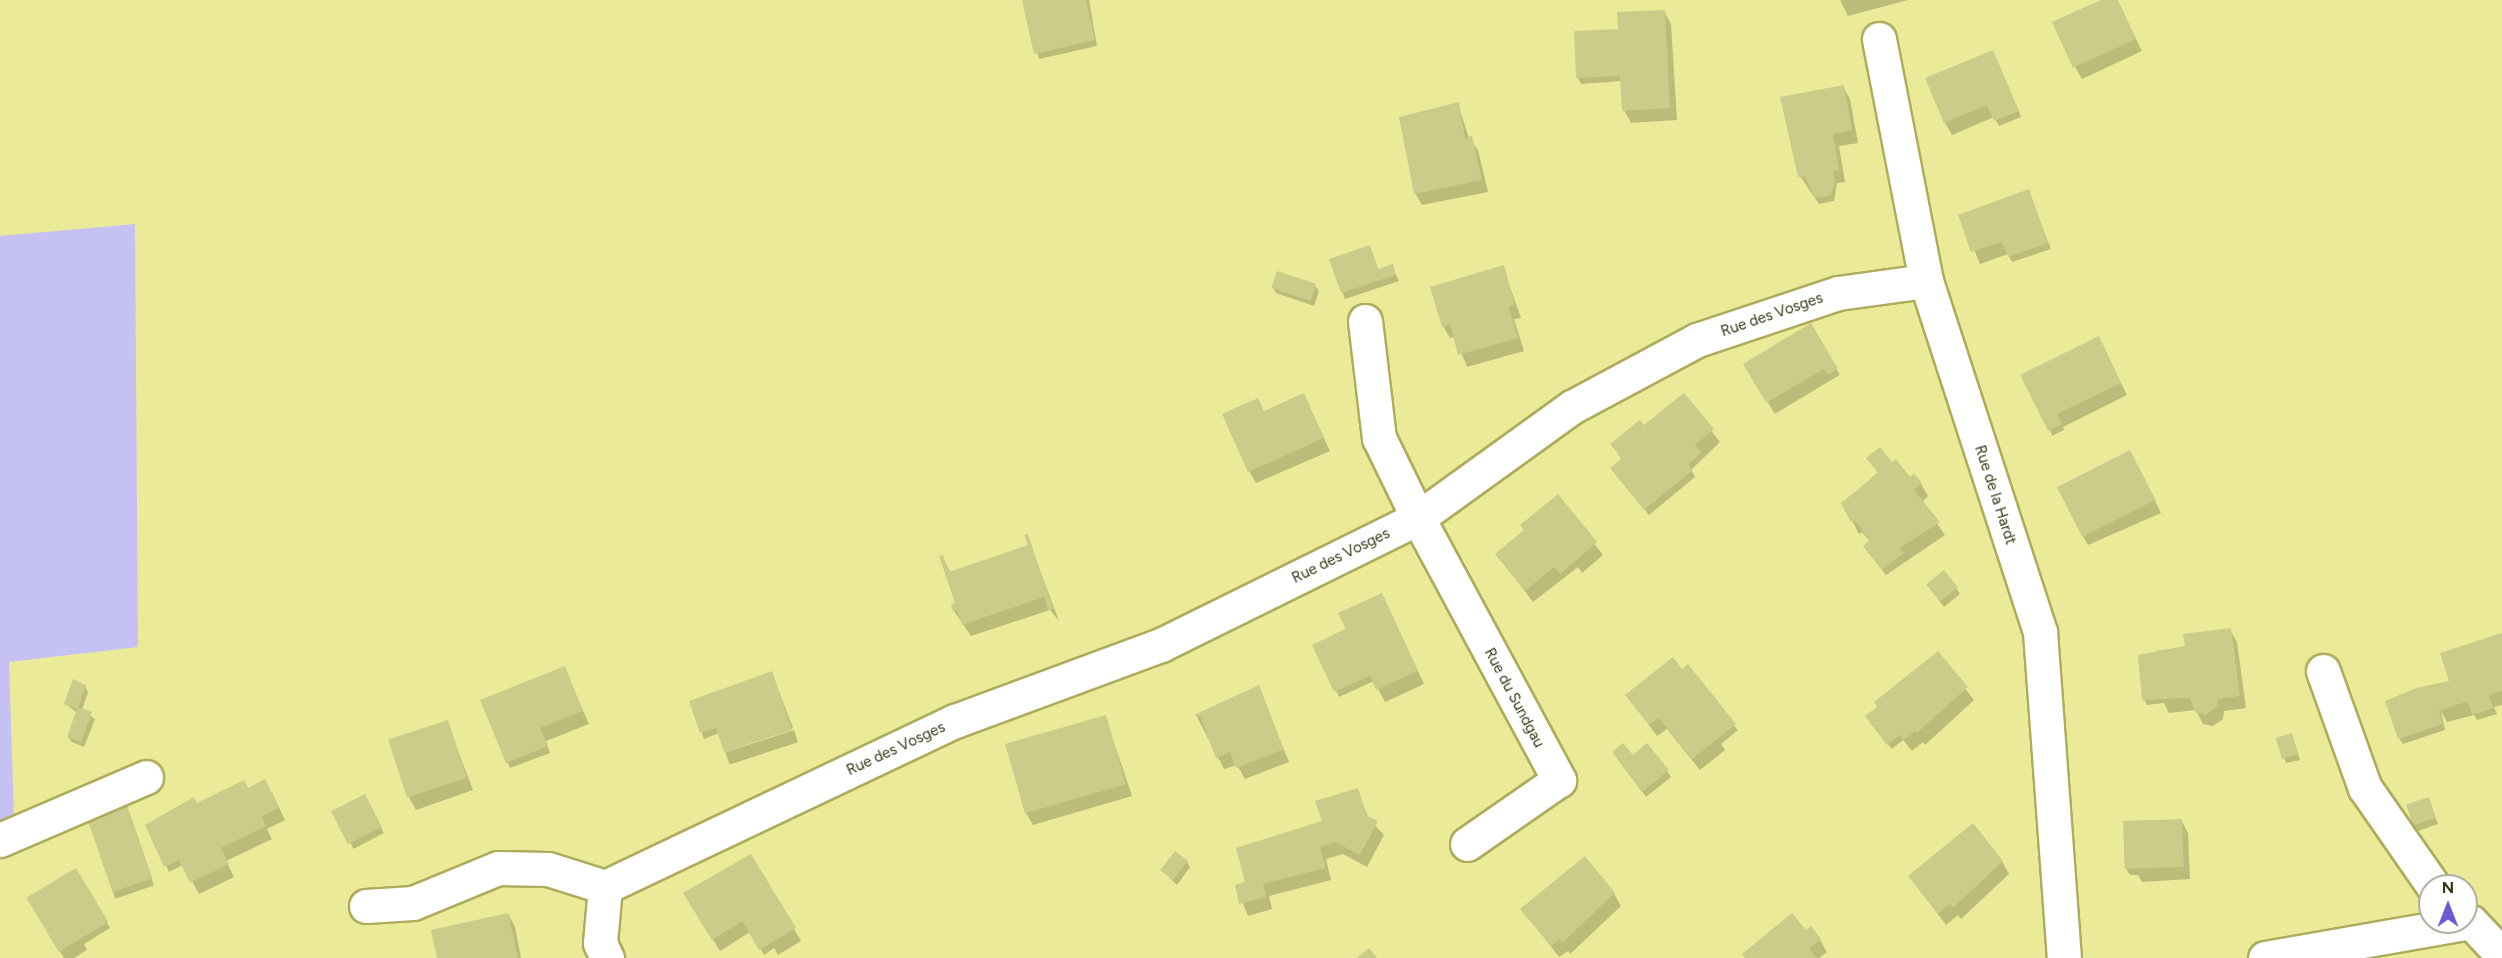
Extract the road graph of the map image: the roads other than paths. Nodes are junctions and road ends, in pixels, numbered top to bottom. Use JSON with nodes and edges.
{"nodes":[{"id":1,"x":1879,"y":39,"type":"dead end"},
{"id":2,"x":1926,"y":281,"type":"junction"},
{"id":3,"x":1365,"y":321,"type":"dead end"},
{"id":4,"x":1418,"y":518,"type":"junction"},
{"id":5,"x":2323,"y":671,"type":"dead end"},
{"id":6,"x":146,"y":777,"type":"dead end"},
{"id":7,"x":0,"y":840,"type":"edge"},
{"id":8,"x":1467,"y":844,"type":"dead end"},
{"id":9,"x":2425,"y":874,"type":"edge"},
{"id":10,"x":605,"y":887,"type":"junction"},
{"id":11,"x":366,"y":906,"type":"dead end"},
{"id":12,"x":2418,"y":929,"type":"edge"},
{"id":13,"x":2478,"y":930,"type":"edge"},
{"id":14,"x":2502,"y":955,"type":"edge"},
{"id":15,"x":607,"y":958,"type":"edge"},
{"id":16,"x":2064,"y":958,"type":"edge"},
{"id":17,"x":2265,"y":958,"type":"edge"}],
"edges":[{"from":1,"to":2,"type":"street","name":"Rue de la Hardt"},
{"from":2,"to":4,"type":"street","name":"Rue des Vosges"},
{"from":2,"to":16,"type":"street","name":"Rue de la Hardt"},
{"from":3,"to":4,"type":"street"},
{"from":4,"to":8,"type":"street","name":"Rue du Sundgau"},
{"from":4,"to":10,"type":"street","name":"Rue des Vosges"},
{"from":5,"to":9,"type":"street"},
{"from":6,"to":7,"type":"street"},
{"from":10,"to":11,"type":"street"},
{"from":10,"to":15,"type":"street"},
{"from":12,"to":17,"type":"street"},
{"from":13,"to":14,"type":"street"}]}
